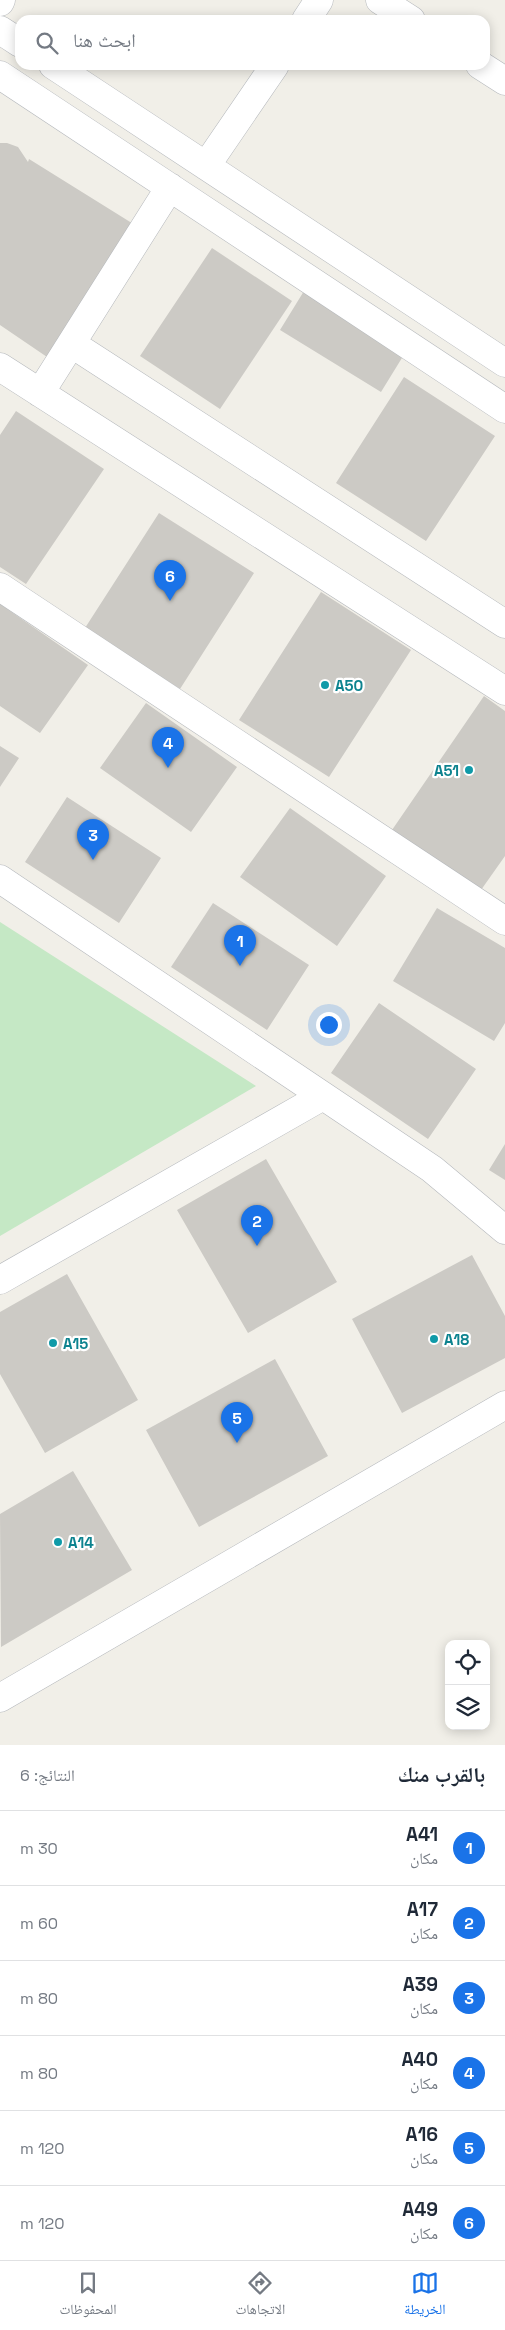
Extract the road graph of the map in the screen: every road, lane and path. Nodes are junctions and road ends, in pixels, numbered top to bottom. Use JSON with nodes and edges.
{"nodes":[{"id":1,"x":319,"y":0,"type":"edge"},
{"id":2,"x":380,"y":0,"type":"edge"},
{"id":3,"x":309,"y":15,"type":"edge"},
{"id":4,"x":403,"y":15,"type":"edge"},
{"id":5,"x":0,"y":30,"type":"edge"},
{"id":6,"x":15,"y":40,"type":"edge"},
{"id":7,"x":61,"y":70,"type":"edge"},
{"id":8,"x":272,"y":70,"type":"edge"},
{"id":9,"x":488,"y":70,"type":"edge"},
{"id":10,"x":0,"y":75,"type":"edge"},
{"id":11,"x":505,"y":81,"type":"edge"},
{"id":12,"x":206,"y":166,"type":"junction"},
{"id":13,"x":170,"y":187,"type":"junction"},
{"id":14,"x":72,"y":344,"type":"junction"},
{"id":15,"x":505,"y":362,"type":"edge"},
{"id":16,"x":0,"y":367,"type":"edge"},
{"id":17,"x":40,"y":392,"type":"junction"},
{"id":18,"x":505,"y":409,"type":"edge"},
{"id":19,"x":0,"y":586,"type":"edge"},
{"id":20,"x":505,"y":624,"type":"edge"},
{"id":21,"x":505,"y":691,"type":"edge"},
{"id":22,"x":0,"y":879,"type":"edge"},
{"id":23,"x":505,"y":921,"type":"edge"},
{"id":24,"x":323,"y":1096,"type":"junction"},
{"id":25,"x":505,"y":1230,"type":"edge"},
{"id":26,"x":0,"y":1280,"type":"edge"},
{"id":27,"x":505,"y":1405,"type":"edge"},
{"id":28,"x":0,"y":1698,"type":"edge"}],
"edges":[{"from":1,"to":3,"type":"street"},
{"from":2,"to":4,"type":"street"},
{"from":5,"to":6,"type":"street"},
{"from":7,"to":12,"type":"street"},
{"from":8,"to":12,"type":"street"},
{"from":9,"to":11,"type":"street"},
{"from":10,"to":13,"type":"street"},
{"from":12,"to":15,"type":"street"},
{"from":13,"to":14,"type":"street"},
{"from":13,"to":18,"type":"street"},
{"from":14,"to":17,"type":"street"},
{"from":14,"to":20,"type":"street"},
{"from":16,"to":17,"type":"street"},
{"from":17,"to":21,"type":"street"},
{"from":19,"to":23,"type":"street"},
{"from":22,"to":24,"type":"street"},
{"from":24,"to":25,"type":"street"},
{"from":24,"to":26,"type":"street"},
{"from":27,"to":28,"type":"street"}]}
